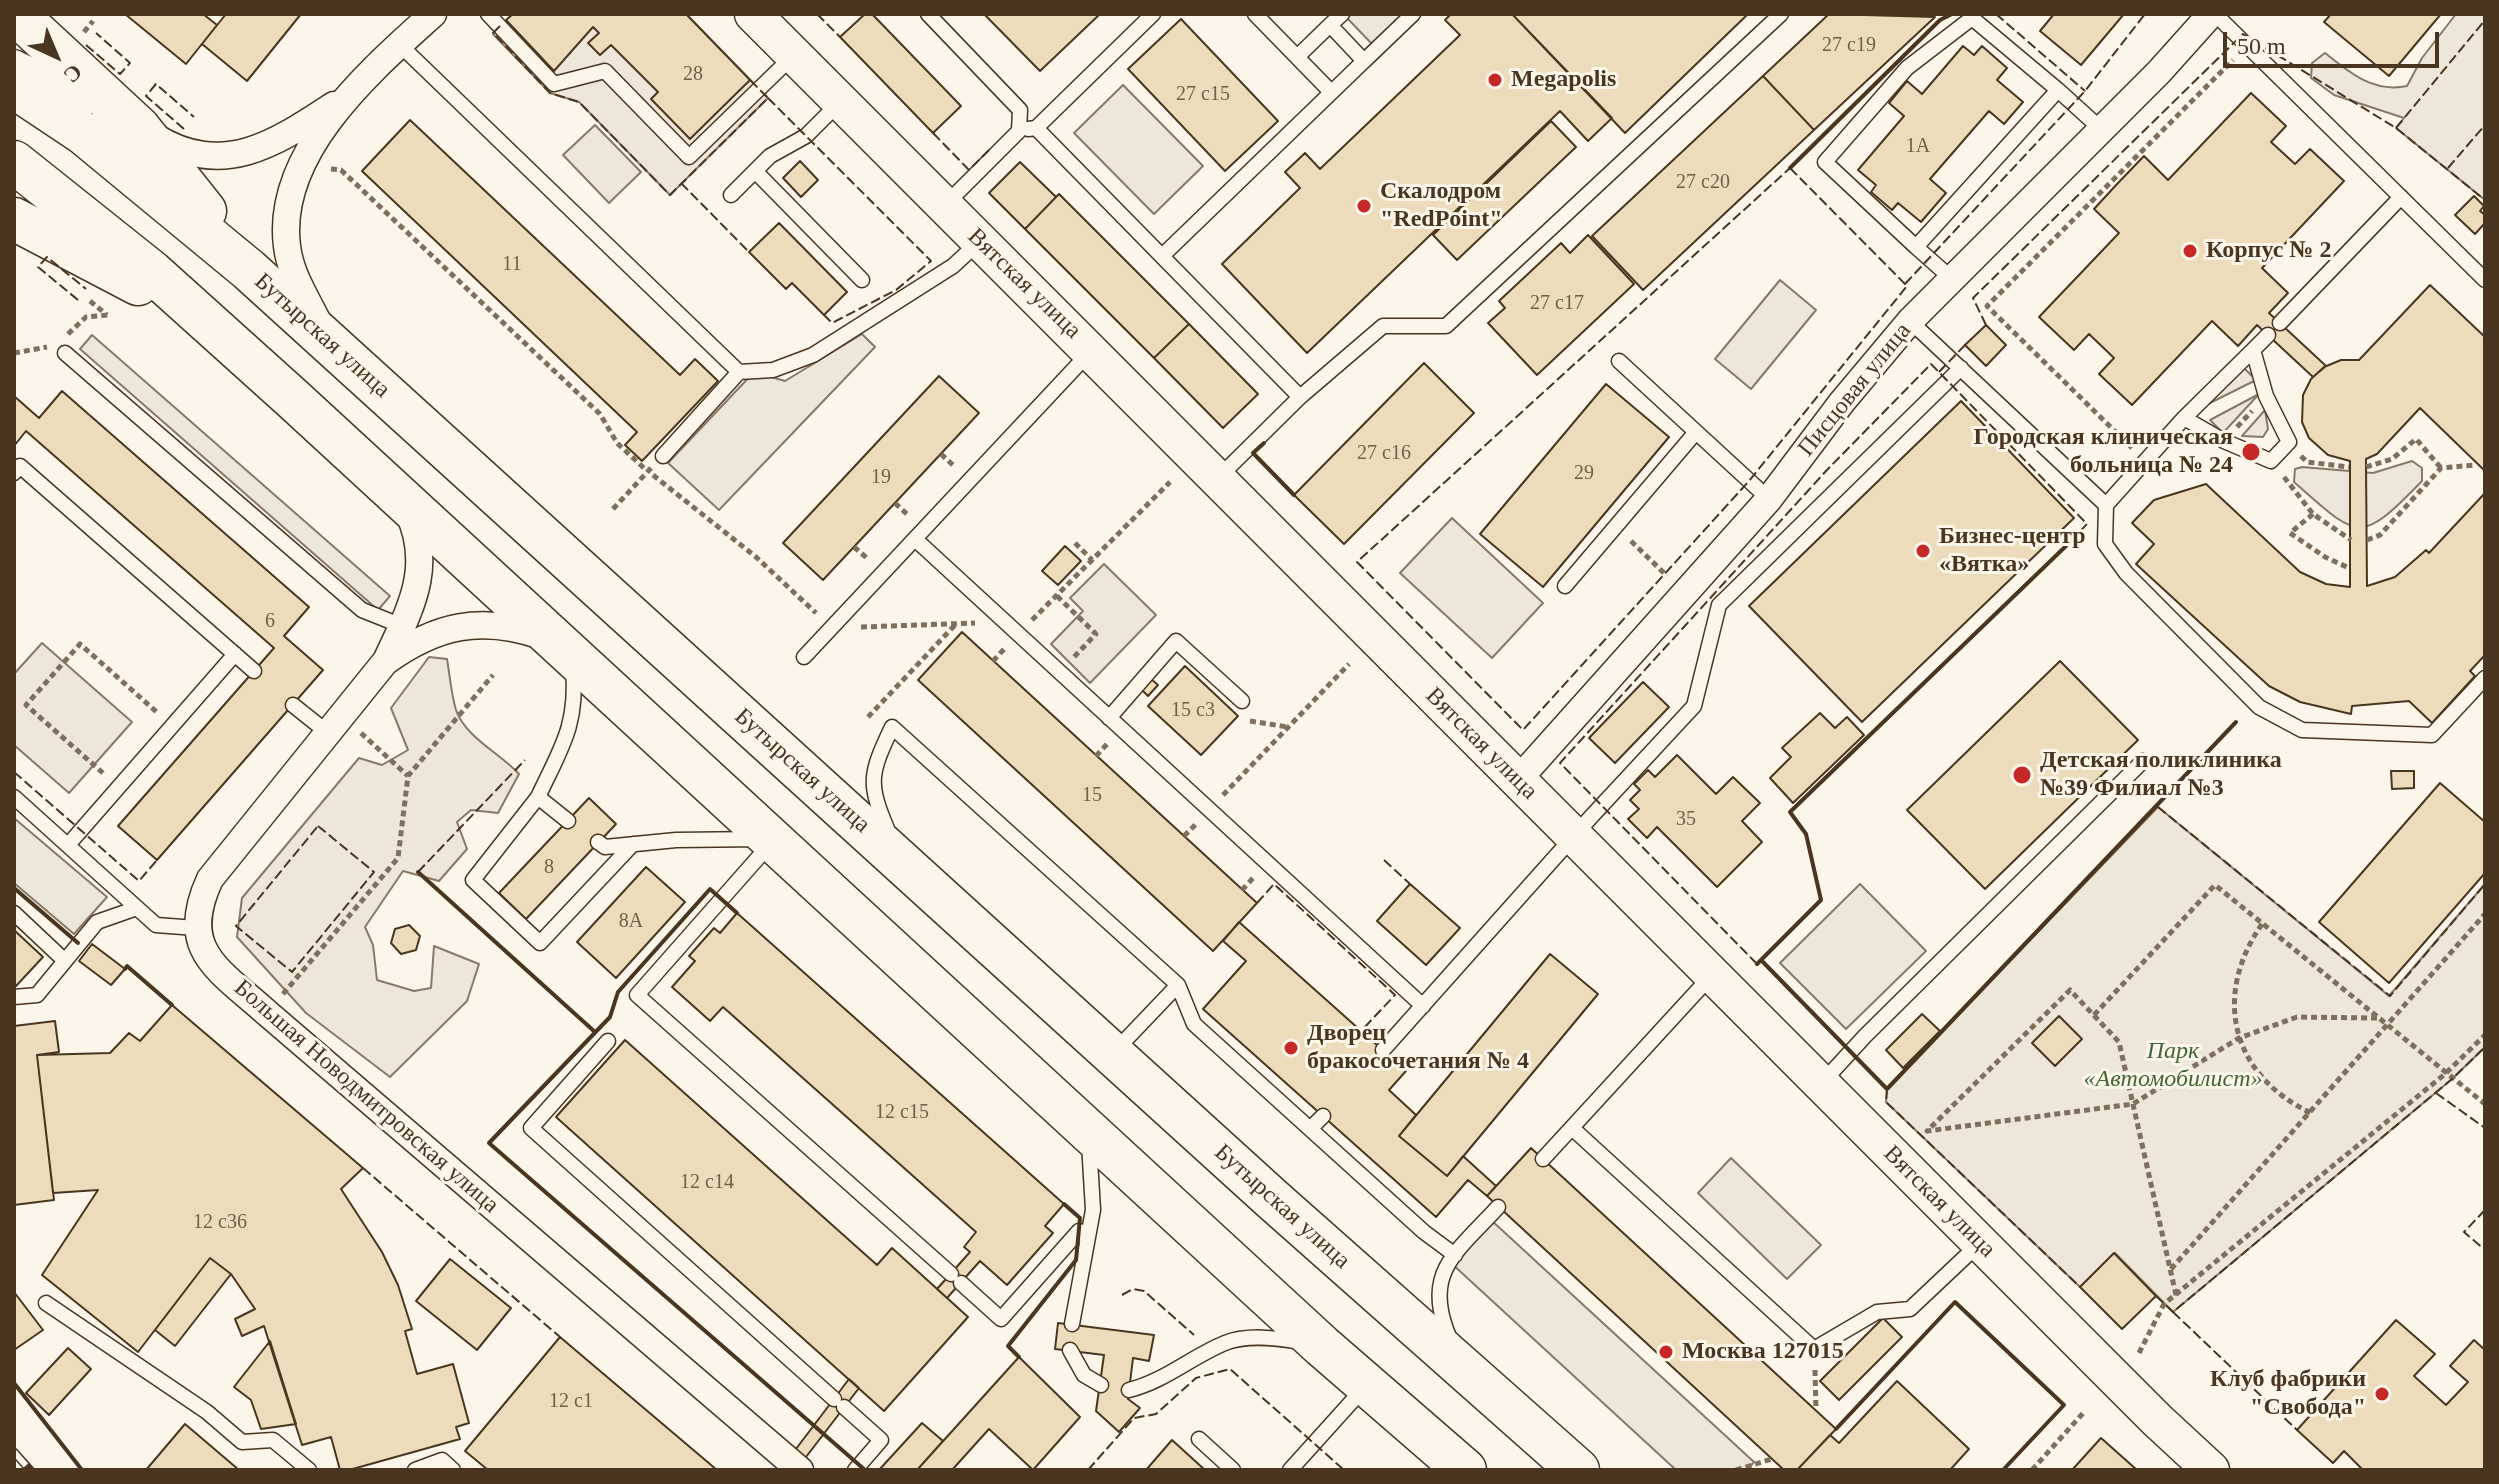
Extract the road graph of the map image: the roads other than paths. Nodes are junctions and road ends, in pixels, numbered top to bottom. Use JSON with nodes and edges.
{"nodes":[{"id":1,"x":16,"y":14,"type":"edge"},
{"id":2,"x":433,"y":14,"type":"edge"},
{"id":3,"x":488,"y":14,"type":"edge"},
{"id":4,"x":753,"y":14,"type":"edge"},
{"id":5,"x":928,"y":14,"type":"edge"},
{"id":6,"x":1153,"y":14,"type":"edge"},
{"id":7,"x":1255,"y":14,"type":"edge"},
{"id":8,"x":1342,"y":14,"type":"edge"},
{"id":9,"x":1413,"y":14,"type":"edge"},
{"id":10,"x":1781,"y":14,"type":"edge"},
{"id":11,"x":2213,"y":14,"type":"edge"},
{"id":12,"x":1330,"y":25,"type":"junction"},
{"id":13,"x":399,"y":44,"type":"junction"},
{"id":14,"x":794,"y":55,"type":"junction"},
{"id":15,"x":1297,"y":57,"type":"junction"},
{"id":16,"x":1364,"y":61,"type":"junction"},
{"id":17,"x":14,"y":63,"type":"edge"},
{"id":18,"x":14,"y":87,"type":"edge"},
{"id":19,"x":2058,"y":90,"type":"junction"},
{"id":20,"x":1331,"y":92,"type":"junction"},
{"id":21,"x":345,"y":98,"type":"junction"},
{"id":22,"x":841,"y":102,"type":"junction"},
{"id":23,"x":139,"y":128,"type":"junction"},
{"id":24,"x":1036,"y":128,"type":"junction"},
{"id":25,"x":2102,"y":130,"type":"junction"},
{"id":26,"x":1019,"y":131,"type":"junction"},
{"id":27,"x":14,"y":162,"type":"edge"},
{"id":28,"x":755,"y":171,"type":"junction"},
{"id":29,"x":731,"y":195,"type":"dead end"},
{"id":30,"x":2401,"y":197,"type":"junction"},
{"id":31,"x":945,"y":205,"type":"junction"},
{"id":32,"x":14,"y":219,"type":"edge"},
{"id":33,"x":980,"y":241,"type":"junction"},
{"id":34,"x":1916,"y":247,"type":"junction"},
{"id":35,"x":1162,"y":256,"type":"junction"},
{"id":36,"x":249,"y":270,"type":"junction"},
{"id":37,"x":1951,"y":278,"type":"junction"},
{"id":38,"x":862,"y":280,"type":"dead end"},
{"id":39,"x":2485,"y":280,"type":"edge"},
{"id":40,"x":1910,"y":321,"type":"junction"},
{"id":41,"x":2280,"y":323,"type":"dead end"},
{"id":42,"x":212,"y":325,"type":"junction"},
{"id":43,"x":2268,"y":335,"type":"dead end"},
{"id":44,"x":328,"y":342,"type":"junction"},
{"id":45,"x":1092,"y":350,"type":"junction"},
{"id":46,"x":2253,"y":350,"type":"junction"},
{"id":47,"x":65,"y":353,"type":"dead end"},
{"id":48,"x":1619,"y":361,"type":"dead end"},
{"id":49,"x":1961,"y":368,"type":"junction"},
{"id":50,"x":739,"y":372,"type":"junction"},
{"id":51,"x":1300,"y":397,"type":"junction"},
{"id":52,"x":2184,"y":418,"type":"junction"},
{"id":53,"x":1696,"y":432,"type":"junction"},
{"id":54,"x":663,"y":456,"type":"road end"},
{"id":55,"x":14,"y":473,"type":"edge"},
{"id":56,"x":1219,"y":477,"type":"junction"},
{"id":57,"x":402,"y":499,"type":"junction"},
{"id":58,"x":1769,"y":499,"type":"junction"},
{"id":59,"x":2106,"y":505,"type":"junction"},
{"id":60,"x":915,"y":539,"type":"junction"},
{"id":61,"x":1565,"y":586,"type":"dead end"},
{"id":62,"x":402,"y":626,"type":"junction"},
{"id":63,"x":566,"y":648,"type":"junction"},
{"id":64,"x":235,"y":654,"type":"junction"},
{"id":65,"x":804,"y":657,"type":"dead end"},
{"id":66,"x":385,"y":662,"type":"junction"},
{"id":67,"x":254,"y":671,"type":"dead end"},
{"id":68,"x":2485,"y":678,"type":"edge"},
{"id":69,"x":1242,"y":701,"type":"road end"},
{"id":70,"x":293,"y":705,"type":"dead end"},
{"id":71,"x":1109,"y":718,"type":"junction"},
{"id":72,"x":335,"y":724,"type":"junction"},
{"id":73,"x":2143,"y":761,"type":"dead end"},
{"id":74,"x":1517,"y":781,"type":"junction"},
{"id":75,"x":14,"y":797,"type":"edge"},
{"id":76,"x":538,"y":797,"type":"junction"},
{"id":77,"x":568,"y":821,"type":"dead end"},
{"id":78,"x":1573,"y":837,"type":"junction"},
{"id":79,"x":771,"y":841,"type":"junction"},
{"id":80,"x":598,"y":842,"type":"dead end"},
{"id":81,"x":633,"y":844,"type":"junction"},
{"id":82,"x":68,"y":845,"type":"junction"},
{"id":83,"x":902,"y":862,"type":"junction"},
{"id":84,"x":137,"y":908,"type":"junction"},
{"id":85,"x":14,"y":913,"type":"edge"},
{"id":86,"x":196,"y":928,"type":"junction"},
{"id":87,"x":65,"y":961,"type":"junction"},
{"id":88,"x":1711,"y":976,"type":"junction"},
{"id":89,"x":1178,"y":985,"type":"junction"},
{"id":90,"x":14,"y":997,"type":"edge"},
{"id":91,"x":1423,"y":1006,"type":"junction"},
{"id":92,"x":608,"y":1041,"type":"dead end"},
{"id":93,"x":1383,"y":1050,"type":"dead end"},
{"id":94,"x":1112,"y":1053,"type":"junction"},
{"id":95,"x":1820,"y":1085,"type":"junction"},
{"id":96,"x":1323,"y":1116,"type":"dead end"},
{"id":97,"x":1086,"y":1127,"type":"junction"},
{"id":98,"x":1572,"y":1128,"type":"junction"},
{"id":99,"x":1310,"y":1129,"type":"junction"},
{"id":100,"x":1543,"y":1159,"type":"dead end"},
{"id":101,"x":1498,"y":1207,"type":"dead end"},
{"id":102,"x":1088,"y":1233,"type":"junction"},
{"id":103,"x":1981,"y":1242,"type":"junction"},
{"id":104,"x":1455,"y":1255,"type":"junction"},
{"id":105,"x":46,"y":1303,"type":"dead end"},
{"id":106,"x":1072,"y":1324,"type":"dead end"},
{"id":107,"x":1322,"y":1346,"type":"junction"},
{"id":108,"x":1070,"y":1350,"type":"dead end"},
{"id":109,"x":1462,"y":1368,"type":"junction"},
{"id":110,"x":1101,"y":1385,"type":"dead end"},
{"id":111,"x":1367,"y":1385,"type":"junction"},
{"id":112,"x":1129,"y":1390,"type":"dead end"},
{"id":113,"x":1199,"y":1439,"type":"dead end"},
{"id":114,"x":309,"y":1470,"type":"edge"},
{"id":115,"x":415,"y":1470,"type":"edge"},
{"id":116,"x":453,"y":1470,"type":"edge"},
{"id":117,"x":800,"y":1470,"type":"edge"},
{"id":118,"x":855,"y":1470,"type":"edge"},
{"id":119,"x":1233,"y":1470,"type":"edge"},
{"id":120,"x":1290,"y":1470,"type":"edge"},
{"id":121,"x":1465,"y":1470,"type":"edge"},
{"id":122,"x":1578,"y":1470,"type":"edge"},
{"id":123,"x":2211,"y":1470,"type":"edge"}],
"edges":[{"from":1,"to":23,"type":"main road"},
{"from":2,"to":13,"type":"street"},
{"from":3,"to":14,"type":"lane"},
{"from":4,"to":14,"type":"street","name":"Вятская улица"},
{"from":5,"to":26,"type":"lane"},
{"from":6,"to":24,"type":"lane"},
{"from":7,"to":15,"type":"lane"},
{"from":8,"to":12,"type":"lane"},
{"from":9,"to":16,"type":"lane"},
{"from":10,"to":51,"type":"lane"},
{"from":11,"to":25,"type":"street","name":"Писцовая улица"},
{"from":11,"to":30,"type":"lane"},
{"from":12,"to":15,"type":"lane"},
{"from":12,"to":16,"type":"lane"},
{"from":13,"to":21,"type":"street"},
{"from":13,"to":50,"type":"lane"},
{"from":14,"to":22,"type":"street","name":"Вятская улица"},
{"from":15,"to":20,"type":"lane"},
{"from":16,"to":20,"type":"lane"},
{"from":17,"to":23,"type":"street"},
{"from":18,"to":36,"type":"main road","name":"Бутырская улица"},
{"from":19,"to":25,"type":"lane"},
{"from":19,"to":34,"type":"lane"},
{"from":19,"to":34,"type":"lane"},
{"from":20,"to":35,"type":"lane"},
{"from":21,"to":23,"type":"street"},
{"from":21,"to":44,"type":"street"},
{"from":22,"to":28,"type":"lane"},
{"from":22,"to":31,"type":"street","name":"Вятская улица"},
{"from":23,"to":36,"type":"main road"},
{"from":24,"to":26,"type":"lane"},
{"from":24,"to":35,"type":"lane"},
{"from":25,"to":37,"type":"street","name":"Писцовая улица"},
{"from":26,"to":31,"type":"lane"},
{"from":27,"to":42,"type":"main road"},
{"from":28,"to":29,"type":"lane"},
{"from":28,"to":38,"type":"lane"},
{"from":30,"to":39,"type":"lane"},
{"from":30,"to":41,"type":"lane"},
{"from":31,"to":33,"type":"street","name":"Вятская улица"},
{"from":32,"to":42,"type":"main road"},
{"from":33,"to":45,"type":"street","name":"Вятская улица"},
{"from":33,"to":50,"type":"lane"},
{"from":34,"to":37,"type":"lane"},
{"from":35,"to":51,"type":"lane"},
{"from":36,"to":44,"type":"main road","name":"Бутырская улица"},
{"from":37,"to":40,"type":"street","name":"Писцовая улица"},
{"from":40,"to":49,"type":"lane"},
{"from":40,"to":58,"type":"street","name":"Писцовая улица"},
{"from":42,"to":57,"type":"main road"},
{"from":43,"to":46,"type":"lane"},
{"from":44,"to":83,"type":"main road","name":"Бутырская улица"},
{"from":45,"to":56,"type":"street","name":"Вятская улица"},
{"from":45,"to":60,"type":"lane"},
{"from":46,"to":52,"type":"lane"},
{"from":46,"to":52,"type":"lane"},
{"from":47,"to":62,"type":"lane"},
{"from":48,"to":53,"type":"lane"},
{"from":49,"to":59,"type":"lane"},
{"from":49,"to":78,"type":"lane"},
{"from":50,"to":54,"type":"lane"},
{"from":51,"to":56,"type":"lane"},
{"from":52,"to":59,"type":"lane"},
{"from":53,"to":58,"type":"lane"},
{"from":53,"to":61,"type":"lane"},
{"from":55,"to":64,"type":"lane"},
{"from":56,"to":74,"type":"street","name":"Вятская улица"},
{"from":57,"to":62,"type":"street"},
{"from":57,"to":63,"type":"main road"},
{"from":58,"to":74,"type":"street","name":"Писцовая улица"},
{"from":59,"to":68,"type":"lane"},
{"from":60,"to":65,"type":"lane"},
{"from":60,"to":71,"type":"lane"},
{"from":62,"to":66,"type":"street"},
{"from":63,"to":66,"type":"street"},
{"from":63,"to":76,"type":"lane"},
{"from":63,"to":79,"type":"main road"},
{"from":64,"to":67,"type":"lane"},
{"from":64,"to":82,"type":"lane"},
{"from":66,"to":72,"type":"street"},
{"from":69,"to":71,"type":"lane"},
{"from":70,"to":72,"type":"lane"},
{"from":71,"to":91,"type":"lane"},
{"from":72,"to":86,"type":"street"},
{"from":73,"to":95,"type":"lane"},
{"from":74,"to":78,"type":"street","name":"Вятская улица"},
{"from":75,"to":82,"type":"lane"},
{"from":76,"to":77,"type":"lane"},
{"from":76,"to":81,"type":"lane"},
{"from":78,"to":88,"type":"street","name":"Вятская улица"},
{"from":78,"to":91,"type":"lane"},
{"from":79,"to":81,"type":"lane"},
{"from":79,"to":97,"type":"main road"},
{"from":79,"to":102,"type":"lane"},
{"from":80,"to":81,"type":"lane"},
{"from":82,"to":84,"type":"lane"},
{"from":83,"to":89,"type":"lane"},
{"from":83,"to":94,"type":"main road","name":"Бутырская улица"},
{"from":84,"to":86,"type":"lane"},
{"from":84,"to":87,"type":"lane"},
{"from":85,"to":87,"type":"lane"},
{"from":86,"to":117,"type":"street","name":"Большая Новодмитровская улица"},
{"from":87,"to":90,"type":"lane"},
{"from":88,"to":95,"type":"street","name":"Вятская улица"},
{"from":88,"to":98,"type":"lane"},
{"from":89,"to":94,"type":"lane"},
{"from":89,"to":99,"type":"lane"},
{"from":91,"to":93,"type":"lane"},
{"from":92,"to":118,"type":"lane"},
{"from":94,"to":109,"type":"main road","name":"Бутырская улица"},
{"from":95,"to":103,"type":"street","name":"Вятская улица"},
{"from":96,"to":99,"type":"lane"},
{"from":97,"to":102,"type":"lane"},
{"from":97,"to":107,"type":"main road"},
{"from":98,"to":100,"type":"lane"},
{"from":98,"to":103,"type":"lane"},
{"from":99,"to":104,"type":"lane"},
{"from":101,"to":104,"type":"lane"},
{"from":102,"to":106,"type":"lane"},
{"from":103,"to":123,"type":"street","name":"Вятская улица"},
{"from":104,"to":109,"type":"lane"},
{"from":105,"to":114,"type":"lane"},
{"from":107,"to":111,"type":"main road"},
{"from":107,"to":112,"type":"lane"},
{"from":108,"to":110,"type":"lane"},
{"from":109,"to":122,"type":"main road","name":"Бутырская улица"},
{"from":111,"to":120,"type":"lane"},
{"from":111,"to":121,"type":"main road"},
{"from":113,"to":119,"type":"lane"},
{"from":115,"to":116,"type":"lane"}]}
